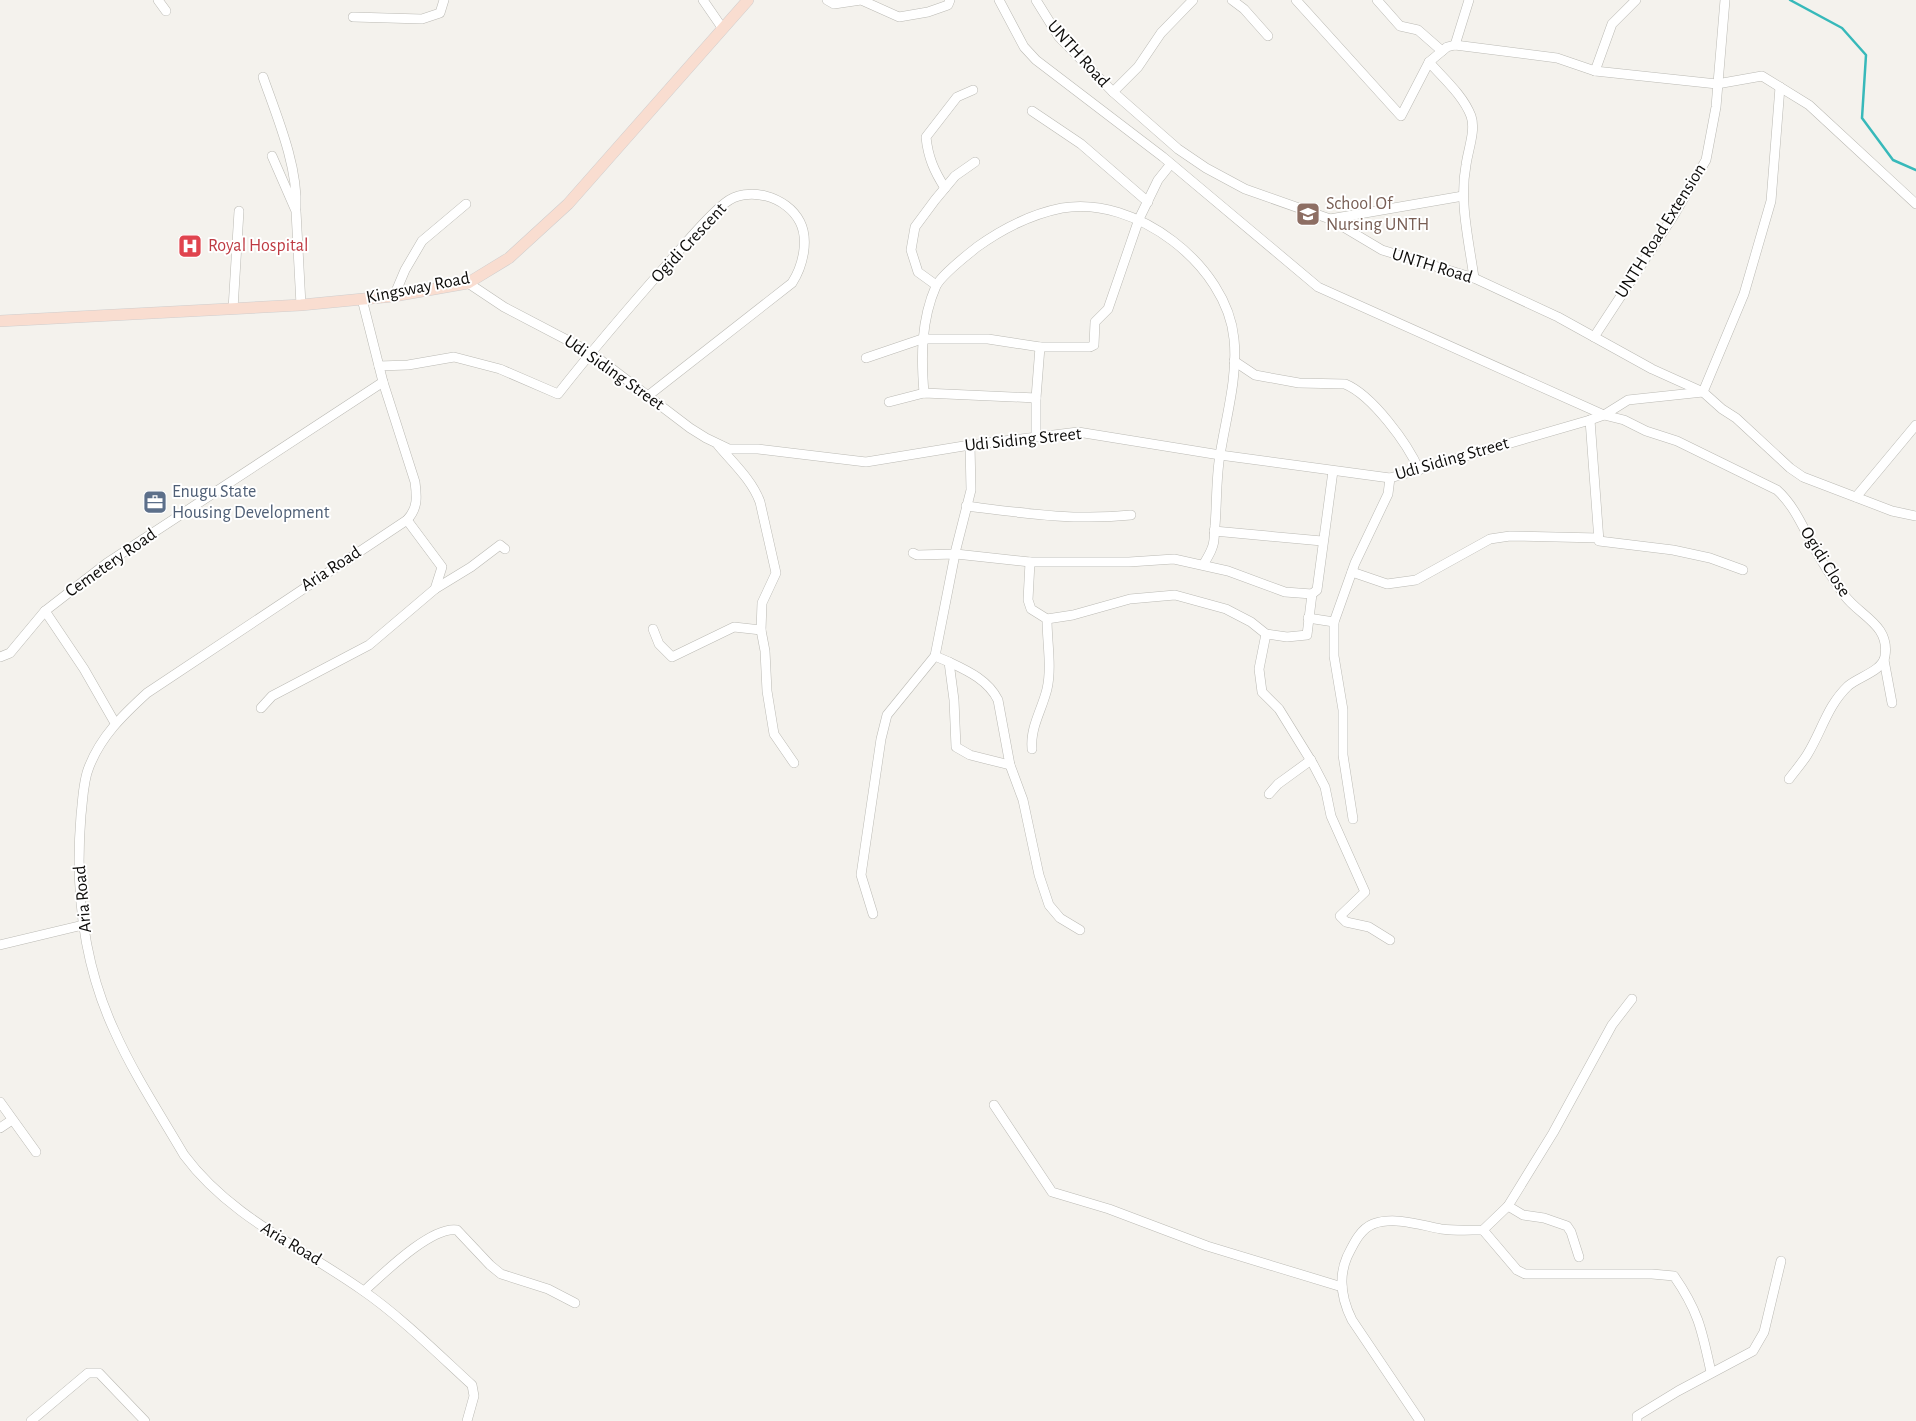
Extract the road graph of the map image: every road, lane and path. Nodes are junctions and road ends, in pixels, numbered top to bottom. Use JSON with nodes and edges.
{"nodes":[{"id":1,"x":158,"y":0,"type":"edge"},
{"id":2,"x":444,"y":0,"type":"edge"},
{"id":3,"x":703,"y":0,"type":"edge"},
{"id":4,"x":748,"y":0,"type":"edge"},
{"id":5,"x":828,"y":0,"type":"edge"},
{"id":6,"x":862,"y":0,"type":"edge"},
{"id":7,"x":950,"y":0,"type":"edge"},
{"id":8,"x":999,"y":0,"type":"edge"},
{"id":9,"x":1036,"y":0,"type":"edge"},
{"id":10,"x":1193,"y":0,"type":"edge"},
{"id":11,"x":1232,"y":0,"type":"edge"},
{"id":12,"x":1296,"y":0,"type":"edge"},
{"id":13,"x":1377,"y":0,"type":"edge"},
{"id":14,"x":1469,"y":0,"type":"edge"},
{"id":15,"x":1636,"y":0,"type":"edge"},
{"id":16,"x":1725,"y":0,"type":"edge"},
{"id":17,"x":166,"y":12,"type":"dead end"},
{"id":18,"x":353,"y":17,"type":"dead end"},
{"id":19,"x":723,"y":29,"type":"junction"},
{"id":20,"x":1268,"y":36,"type":"dead end"},
{"id":21,"x":1455,"y":45,"type":"junction"},
{"id":22,"x":1442,"y":50,"type":"junction"},
{"id":23,"x":1429,"y":62,"type":"junction"},
{"id":24,"x":1595,"y":71,"type":"junction"},
{"id":25,"x":263,"y":77,"type":"dead end"},
{"id":26,"x":1717,"y":84,"type":"junction"},
{"id":27,"x":1780,"y":88,"type":"junction"},
{"id":28,"x":972,"y":90,"type":"dead end"},
{"id":29,"x":1112,"y":92,"type":"junction"},
{"id":30,"x":1032,"y":110,"type":"dead end"},
{"id":31,"x":272,"y":156,"type":"dead end"},
{"id":32,"x":975,"y":162,"type":"dead end"},
{"id":33,"x":1170,"y":165,"type":"junction"},
{"id":34,"x":945,"y":188,"type":"junction"},
{"id":35,"x":1463,"y":196,"type":"junction"},
{"id":36,"x":1148,"y":202,"type":"junction"},
{"id":37,"x":466,"y":204,"type":"dead end"},
{"id":38,"x":1916,"y":204,"type":"edge"},
{"id":39,"x":296,"y":210,"type":"junction"},
{"id":40,"x":239,"y":212,"type":"dead end"},
{"id":41,"x":1139,"y":219,"type":"junction"},
{"id":42,"x":1330,"y":219,"type":"junction"},
{"id":43,"x":1474,"y":278,"type":"junction"},
{"id":44,"x":468,"y":283,"type":"junction"},
{"id":45,"x":936,"y":285,"type":"junction"},
{"id":46,"x":394,"y":296,"type":"junction"},
{"id":47,"x":362,"y":299,"type":"junction"},
{"id":48,"x":301,"y":305,"type":"junction"},
{"id":49,"x":233,"y":309,"type":"junction"},
{"id":50,"x":0,"y":320,"type":"edge"},
{"id":51,"x":1594,"y":337,"type":"junction"},
{"id":52,"x":922,"y":339,"type":"junction"},
{"id":53,"x":1040,"y":347,"type":"junction"},
{"id":54,"x":590,"y":352,"type":"junction"},
{"id":55,"x":866,"y":358,"type":"dead end"},
{"id":56,"x":1234,"y":361,"type":"junction"},
{"id":57,"x":379,"y":366,"type":"junction"},
{"id":58,"x":383,"y":382,"type":"junction"},
{"id":59,"x":1703,"y":392,"type":"junction"},
{"id":60,"x":924,"y":393,"type":"junction"},
{"id":61,"x":649,"y":395,"type":"junction"},
{"id":62,"x":1036,"y":398,"type":"junction"},
{"id":63,"x":889,"y":402,"type":"dead end"},
{"id":64,"x":1604,"y":414,"type":"junction"},
{"id":65,"x":1590,"y":420,"type":"junction"},
{"id":66,"x":1916,"y":425,"type":"edge"},
{"id":67,"x":1036,"y":436,"type":"junction"},
{"id":68,"x":716,"y":443,"type":"junction"},
{"id":69,"x":970,"y":445,"type":"junction"},
{"id":70,"x":1220,"y":455,"type":"junction"},
{"id":71,"x":1419,"y":470,"type":"junction"},
{"id":72,"x":1333,"y":471,"type":"junction"},
{"id":73,"x":1390,"y":478,"type":"junction"},
{"id":74,"x":1856,"y":498,"type":"junction"},
{"id":75,"x":966,"y":506,"type":"junction"},
{"id":76,"x":1131,"y":515,"type":"dead end"},
{"id":77,"x":1916,"y":516,"type":"edge"},
{"id":78,"x":407,"y":520,"type":"junction"},
{"id":79,"x":1214,"y":531,"type":"junction"},
{"id":80,"x":1598,"y":538,"type":"junction"},
{"id":81,"x":1322,"y":541,"type":"junction"},
{"id":82,"x":505,"y":549,"type":"dead end"},
{"id":83,"x":913,"y":553,"type":"dead end"},
{"id":84,"x":956,"y":554,"type":"junction"},
{"id":85,"x":1030,"y":562,"type":"junction"},
{"id":86,"x":1203,"y":565,"type":"junction"},
{"id":87,"x":1743,"y":570,"type":"dead end"},
{"id":88,"x":1352,"y":572,"type":"junction"},
{"id":89,"x":436,"y":590,"type":"junction"},
{"id":90,"x":1312,"y":594,"type":"junction"},
{"id":91,"x":45,"y":611,"type":"junction"},
{"id":92,"x":1308,"y":618,"type":"junction"},
{"id":93,"x":1047,"y":619,"type":"junction"},
{"id":94,"x":1334,"y":622,"type":"junction"},
{"id":95,"x":653,"y":629,"type":"dead end"},
{"id":96,"x":761,"y":630,"type":"junction"},
{"id":97,"x":1266,"y":634,"type":"junction"},
{"id":98,"x":934,"y":656,"type":"junction"},
{"id":99,"x":0,"y":657,"type":"edge"},
{"id":100,"x":1884,"y":660,"type":"junction"},
{"id":101,"x":948,"y":662,"type":"junction"},
{"id":102,"x":1892,"y":703,"type":"dead end"},
{"id":103,"x":261,"y":708,"type":"dead end"},
{"id":104,"x":115,"y":723,"type":"junction"},
{"id":105,"x":1032,"y":749,"type":"dead end"},
{"id":106,"x":1311,"y":760,"type":"junction"},
{"id":107,"x":794,"y":763,"type":"dead end"},
{"id":108,"x":1010,"y":765,"type":"junction"},
{"id":109,"x":1789,"y":779,"type":"dead end"},
{"id":110,"x":1269,"y":794,"type":"dead end"},
{"id":111,"x":1353,"y":819,"type":"dead end"},
{"id":112,"x":873,"y":914,"type":"dead end"},
{"id":113,"x":83,"y":925,"type":"junction"},
{"id":114,"x":1080,"y":930,"type":"dead end"},
{"id":115,"x":1390,"y":940,"type":"dead end"},
{"id":116,"x":0,"y":945,"type":"edge"},
{"id":117,"x":1632,"y":999,"type":"dead end"},
{"id":118,"x":0,"y":1102,"type":"edge"},
{"id":119,"x":994,"y":1106,"type":"dead end"},
{"id":120,"x":12,"y":1120,"type":"junction"},
{"id":121,"x":0,"y":1128,"type":"edge"},
{"id":122,"x":36,"y":1152,"type":"dead end"},
{"id":123,"x":1508,"y":1206,"type":"junction"},
{"id":124,"x":1483,"y":1230,"type":"junction"},
{"id":125,"x":1579,"y":1257,"type":"dead end"},
{"id":126,"x":1781,"y":1262,"type":"dead end"},
{"id":127,"x":1342,"y":1287,"type":"junction"},
{"id":128,"x":364,"y":1291,"type":"junction"},
{"id":129,"x":575,"y":1303,"type":"dead end"},
{"id":130,"x":1711,"y":1372,"type":"junction"},
{"id":131,"x":31,"y":1421,"type":"edge"},
{"id":132,"x":145,"y":1421,"type":"edge"},
{"id":133,"x":467,"y":1421,"type":"edge"},
{"id":134,"x":1420,"y":1421,"type":"edge"},
{"id":135,"x":1637,"y":1421,"type":"edge"}],
"edges":[{"from":1,"to":17,"type":"street"},
{"from":2,"to":18,"type":"street"},
{"from":3,"to":19,"type":"street"},
{"from":4,"to":19,"type":"main road","name":"Kingsway Road"},
{"from":5,"to":6,"type":"street"},
{"from":6,"to":7,"type":"street"},
{"from":8,"to":33,"type":"street","name":"Ogidi Close"},
{"from":9,"to":29,"type":"street","name":"UNTH Road"},
{"from":10,"to":29,"type":"street"},
{"from":11,"to":20,"type":"street"},
{"from":12,"to":23,"type":"street"},
{"from":13,"to":22,"type":"street"},
{"from":14,"to":21,"type":"street"},
{"from":15,"to":24,"type":"street"},
{"from":16,"to":26,"type":"street","name":"UNTH Road Extension"},
{"from":19,"to":44,"type":"main road","name":"Kingsway Road"},
{"from":21,"to":22,"type":"street"},
{"from":21,"to":24,"type":"street"},
{"from":22,"to":23,"type":"street"},
{"from":23,"to":35,"type":"street"},
{"from":24,"to":26,"type":"street"},
{"from":25,"to":39,"type":"street"},
{"from":26,"to":27,"type":"street"},
{"from":26,"to":51,"type":"street","name":"UNTH Road Extension"},
{"from":27,"to":38,"type":"street"},
{"from":27,"to":59,"type":"street"},
{"from":28,"to":34,"type":"street"},
{"from":29,"to":42,"type":"street","name":"UNTH Road"},
{"from":30,"to":36,"type":"street"},
{"from":31,"to":39,"type":"street"},
{"from":32,"to":34,"type":"street"},
{"from":33,"to":36,"type":"street"},
{"from":33,"to":64,"type":"street","name":"Ogidi Close"},
{"from":34,"to":45,"type":"street"},
{"from":35,"to":42,"type":"street"},
{"from":35,"to":43,"type":"street"},
{"from":36,"to":41,"type":"street"},
{"from":37,"to":46,"type":"street"},
{"from":39,"to":48,"type":"street"},
{"from":40,"to":49,"type":"street"},
{"from":41,"to":45,"type":"street"},
{"from":41,"to":53,"type":"street"},
{"from":41,"to":56,"type":"street"},
{"from":42,"to":43,"type":"street","name":"UNTH Road"},
{"from":43,"to":51,"type":"street","name":"UNTH Road"},
{"from":44,"to":46,"type":"main road","name":"Kingsway Road"},
{"from":44,"to":54,"type":"street","name":"Udi Siding Street"},
{"from":45,"to":52,"type":"street"},
{"from":46,"to":47,"type":"main road","name":"Kingsway Road"},
{"from":47,"to":48,"type":"main road","name":"Kingsway Road"},
{"from":47,"to":57,"type":"street"},
{"from":48,"to":49,"type":"main road","name":"Kingsway Road"},
{"from":49,"to":50,"type":"main road","name":"Kingsway Road"},
{"from":51,"to":59,"type":"street","name":"UNTH Road"},
{"from":52,"to":53,"type":"street"},
{"from":52,"to":55,"type":"street"},
{"from":52,"to":60,"type":"street"},
{"from":53,"to":62,"type":"street"},
{"from":54,"to":57,"type":"street","name":"Ogidi Crescent"},
{"from":54,"to":61,"type":"street","name":"Udi Siding Street"},
{"from":54,"to":61,"type":"street","name":"Ogidi Crescent"},
{"from":56,"to":70,"type":"street"},
{"from":56,"to":71,"type":"street"},
{"from":57,"to":58,"type":"street"},
{"from":58,"to":78,"type":"street"},
{"from":58,"to":91,"type":"street","name":"Cemetery Road"},
{"from":59,"to":64,"type":"street","name":"Udi Siding Street"},
{"from":59,"to":74,"type":"street","name":"UNTH Road"},
{"from":60,"to":62,"type":"street"},
{"from":60,"to":63,"type":"street"},
{"from":61,"to":68,"type":"street","name":"Udi Siding Street"},
{"from":62,"to":67,"type":"street"},
{"from":64,"to":65,"type":"street","name":"Udi Siding Street"},
{"from":64,"to":100,"type":"street","name":"Ogidi Close"},
{"from":65,"to":71,"type":"street","name":"Udi Siding Street"},
{"from":65,"to":80,"type":"street"},
{"from":66,"to":74,"type":"street"},
{"from":67,"to":69,"type":"street","name":"Udi Siding Street"},
{"from":67,"to":70,"type":"street","name":"Udi Siding Street"},
{"from":68,"to":69,"type":"street","name":"Udi Siding Street"},
{"from":68,"to":96,"type":"street"},
{"from":69,"to":75,"type":"street"},
{"from":70,"to":72,"type":"street","name":"Udi Siding Street"},
{"from":70,"to":79,"type":"street"},
{"from":71,"to":73,"type":"street","name":"Udi Siding Street"},
{"from":72,"to":73,"type":"street","name":"Udi Siding Street"},
{"from":72,"to":81,"type":"street"},
{"from":73,"to":88,"type":"street"},
{"from":74,"to":77,"type":"street","name":"UNTH Road"},
{"from":75,"to":76,"type":"street"},
{"from":75,"to":84,"type":"street"},
{"from":78,"to":89,"type":"street"},
{"from":78,"to":104,"type":"street","name":"Aria Road"},
{"from":79,"to":81,"type":"street"},
{"from":79,"to":86,"type":"street"},
{"from":80,"to":87,"type":"street"},
{"from":80,"to":88,"type":"street"},
{"from":81,"to":90,"type":"street"},
{"from":82,"to":89,"type":"street"},
{"from":83,"to":84,"type":"street"},
{"from":84,"to":85,"type":"street"},
{"from":84,"to":98,"type":"street"},
{"from":85,"to":86,"type":"street"},
{"from":85,"to":93,"type":"street"},
{"from":86,"to":90,"type":"street"},
{"from":88,"to":94,"type":"street"},
{"from":89,"to":103,"type":"street"},
{"from":90,"to":92,"type":"street"},
{"from":91,"to":99,"type":"street","name":"Cemetery Road"},
{"from":91,"to":104,"type":"street"},
{"from":92,"to":94,"type":"street"},
{"from":92,"to":97,"type":"street"},
{"from":93,"to":97,"type":"street"},
{"from":93,"to":105,"type":"street"},
{"from":94,"to":111,"type":"street"},
{"from":95,"to":96,"type":"street"},
{"from":96,"to":107,"type":"street"},
{"from":97,"to":106,"type":"street"},
{"from":98,"to":101,"type":"street"},
{"from":98,"to":112,"type":"street"},
{"from":100,"to":102,"type":"street","name":"Ogidi Close"},
{"from":100,"to":109,"type":"street"},
{"from":101,"to":108,"type":"street"},
{"from":101,"to":108,"type":"street"},
{"from":104,"to":113,"type":"street","name":"Aria Road"},
{"from":106,"to":110,"type":"street"},
{"from":106,"to":115,"type":"street"},
{"from":108,"to":114,"type":"street"},
{"from":113,"to":116,"type":"street"},
{"from":113,"to":128,"type":"street","name":"Aria Road"},
{"from":117,"to":123,"type":"street"},
{"from":118,"to":120,"type":"street"},
{"from":119,"to":127,"type":"street"},
{"from":120,"to":121,"type":"street"},
{"from":120,"to":122,"type":"street"},
{"from":123,"to":124,"type":"street"},
{"from":123,"to":125,"type":"street"},
{"from":124,"to":127,"type":"street"},
{"from":124,"to":130,"type":"street"},
{"from":126,"to":130,"type":"street"},
{"from":127,"to":134,"type":"street"},
{"from":128,"to":129,"type":"street"},
{"from":128,"to":133,"type":"street","name":"Aria Road"},
{"from":130,"to":135,"type":"street"},
{"from":131,"to":132,"type":"street"}]}
